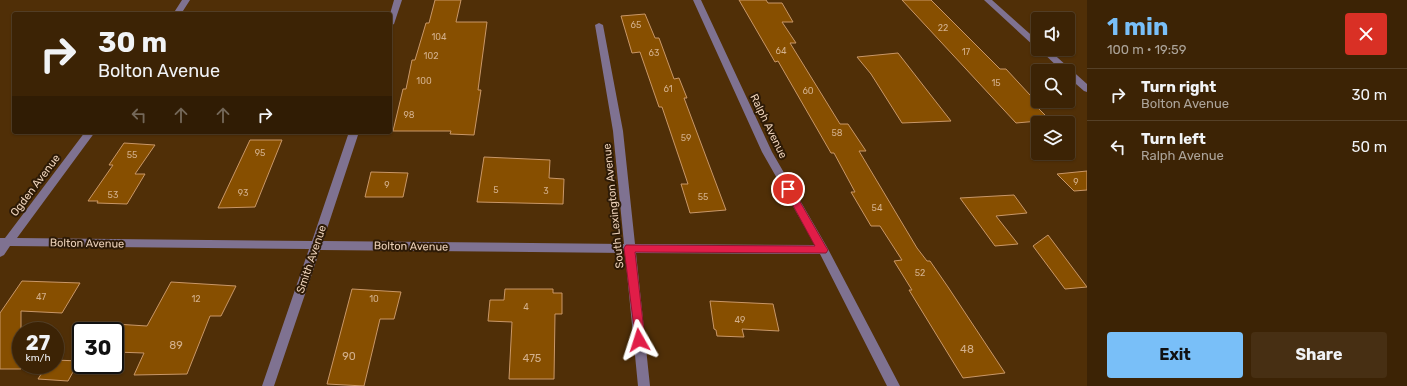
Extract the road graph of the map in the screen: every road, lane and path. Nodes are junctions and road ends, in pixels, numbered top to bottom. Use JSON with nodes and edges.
{"nodes":[{"id":1,"x":186,"y":0,"type":"edge"},
{"id":2,"x":398,"y":0,"type":"edge"},
{"id":3,"x":697,"y":0,"type":"edge"},
{"id":4,"x":988,"y":0,"type":"edge"},
{"id":5,"x":178,"y":12,"type":"edge"},
{"id":6,"x":392,"y":18,"type":"edge"},
{"id":7,"x":599,"y":25,"type":"dead end"},
{"id":8,"x":1031,"y":39,"type":"edge"},
{"id":9,"x":1051,"y":56,"type":"edge"},
{"id":10,"x":1060,"y":64,"type":"edge"},
{"id":11,"x":1075,"y":78,"type":"edge"},
{"id":12,"x":1087,"y":89,"type":"edge"},
{"id":13,"x":88,"y":134,"type":"edge"},
{"id":14,"x":353,"y":134,"type":"edge"},
{"id":15,"x":4,"y":242,"type":"edge"},
{"id":16,"x":316,"y":245,"type":"junction"},
{"id":17,"x":629,"y":248,"type":"junction"},
{"id":18,"x":823,"y":250,"type":"junction"},
{"id":19,"x":0,"y":252,"type":"edge"},
{"id":20,"x":268,"y":386,"type":"edge"},
{"id":21,"x":644,"y":386,"type":"edge"},
{"id":22,"x":894,"y":386,"type":"edge"}],
"edges":[{"from":1,"to":5,"type":"street"},
{"from":2,"to":6,"type":"street"},
{"from":3,"to":18,"type":"street","name":"Ralph Avenue"},
{"from":4,"to":8,"type":"street"},
{"from":7,"to":17,"type":"street","name":"South Lexington Avenue"},
{"from":9,"to":10,"type":"street"},
{"from":11,"to":12,"type":"street"},
{"from":13,"to":15,"type":"street","name":"Ogden Avenue"},
{"from":14,"to":16,"type":"street","name":"Smith Avenue"},
{"from":15,"to":16,"type":"street","name":"Bolton Avenue"},
{"from":15,"to":19,"type":"street","name":"Ogden Avenue"},
{"from":16,"to":17,"type":"street","name":"Bolton Avenue"},
{"from":16,"to":20,"type":"street","name":"Smith Avenue"},
{"from":17,"to":18,"type":"street","name":"Bolton Avenue"},
{"from":17,"to":21,"type":"street","name":"South Lexington Avenue"},
{"from":18,"to":22,"type":"street","name":"Ralph Avenue"}]}
